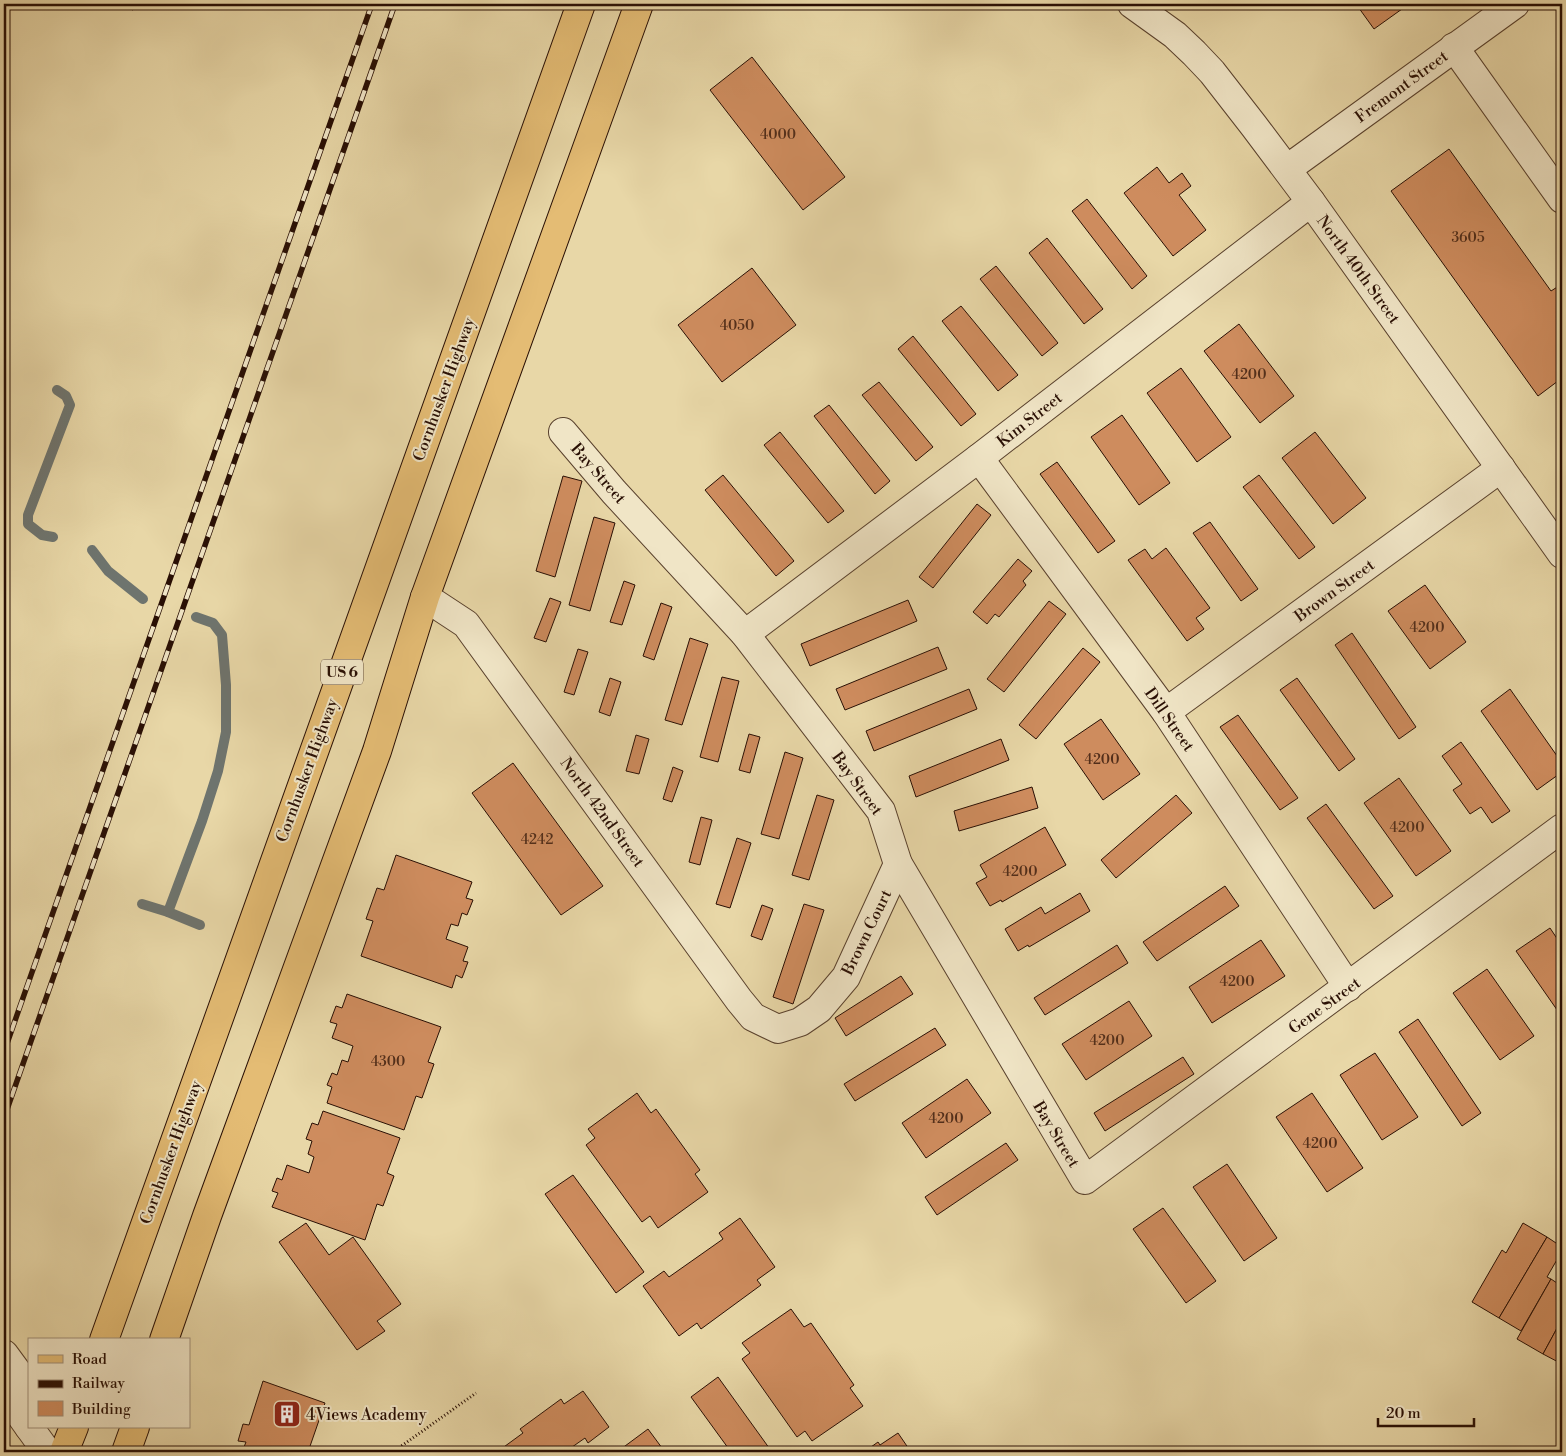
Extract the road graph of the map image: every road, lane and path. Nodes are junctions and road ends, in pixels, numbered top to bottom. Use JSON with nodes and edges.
{"nodes":[{"id":1,"x":581,"y":4,"type":"edge"},
{"id":2,"x":639,"y":4,"type":"edge"},
{"id":3,"x":1132,"y":4,"type":"edge"},
{"id":4,"x":1514,"y":4,"type":"edge"},
{"id":5,"x":1454,"y":47,"type":"junction"},
{"id":6,"x":1287,"y":169,"type":"junction"},
{"id":7,"x":1562,"y":199,"type":"edge"},
{"id":8,"x":1310,"y":202,"type":"junction"},
{"id":9,"x":563,"y":432,"type":"dead end"},
{"id":10,"x":979,"y":458,"type":"junction"},
{"id":11,"x":1501,"y":468,"type":"junction"},
{"id":12,"x":1562,"y":554,"type":"edge"},
{"id":13,"x":424,"y":597,"type":"junction"},
{"id":14,"x":745,"y":634,"type":"junction"},
{"id":15,"x":1166,"y":712,"type":"junction"},
{"id":16,"x":1562,"y":828,"type":"edge"},
{"id":17,"x":898,"y":864,"type":"junction"},
{"id":18,"x":1348,"y":987,"type":"junction"},
{"id":19,"x":778,"y":1029,"type":"joint"},
{"id":20,"x":1085,"y":1180,"type":"joint"},
{"id":21,"x":105,"y":1338,"type":"edge"},
{"id":22,"x":165,"y":1338,"type":"edge"},
{"id":23,"x":4,"y":1354,"type":"edge"},
{"id":24,"x":28,"y":1387,"type":"edge"},
{"id":25,"x":4,"y":1392,"type":"edge"},
{"id":26,"x":476,"y":1393,"type":"dead end"},
{"id":27,"x":28,"y":1426,"type":"edge"},
{"id":28,"x":31,"y":1428,"type":"edge"},
{"id":29,"x":134,"y":1428,"type":"edge"},
{"id":30,"x":64,"y":1442,"type":"edge"},
{"id":31,"x":126,"y":1452,"type":"edge"},
{"id":32,"x":393,"y":1452,"type":"edge"}],
"edges":[{"from":1,"to":21,"type":"main road","name":"Cornhusker Highway","number":"US 6"},
{"from":2,"to":13,"type":"main road"},
{"from":3,"to":6,"type":"street","name":"North 40th Street"},
{"from":4,"to":5,"type":"street","name":"Fremont Street"},
{"from":5,"to":6,"type":"street","name":"Fremont Street"},
{"from":5,"to":7,"type":"street"},
{"from":6,"to":8,"type":"street","name":"North 40th Street"},
{"from":8,"to":10,"type":"street","name":"Kim Street"},
{"from":8,"to":11,"type":"street","name":"North 40th Street"},
{"from":9,"to":14,"type":"street","name":"Bay Street"},
{"from":10,"to":14,"type":"street","name":"Kim Street"},
{"from":10,"to":15,"type":"street","name":"Dill Street"},
{"from":11,"to":12,"type":"street","name":"North 40th Street"},
{"from":11,"to":15,"type":"street","name":"Brown Street"},
{"from":13,"to":19,"type":"street","name":"North 42nd Street"},
{"from":13,"to":22,"type":"main road"},
{"from":14,"to":17,"type":"street","name":"Bay Street"},
{"from":15,"to":18,"type":"street","name":"Dill Street"},
{"from":16,"to":18,"type":"street","name":"Gene Street"},
{"from":17,"to":19,"type":"street","name":"Brown Court"},
{"from":17,"to":20,"type":"street","name":"Bay Street"},
{"from":18,"to":20,"type":"street","name":"Gene Street"},
{"from":23,"to":24,"type":"street"},
{"from":25,"to":27,"type":"street"},
{"from":26,"to":32,"type":"path"},
{"from":28,"to":30,"type":"street"},
{"from":29,"to":31,"type":"main road"}]}
